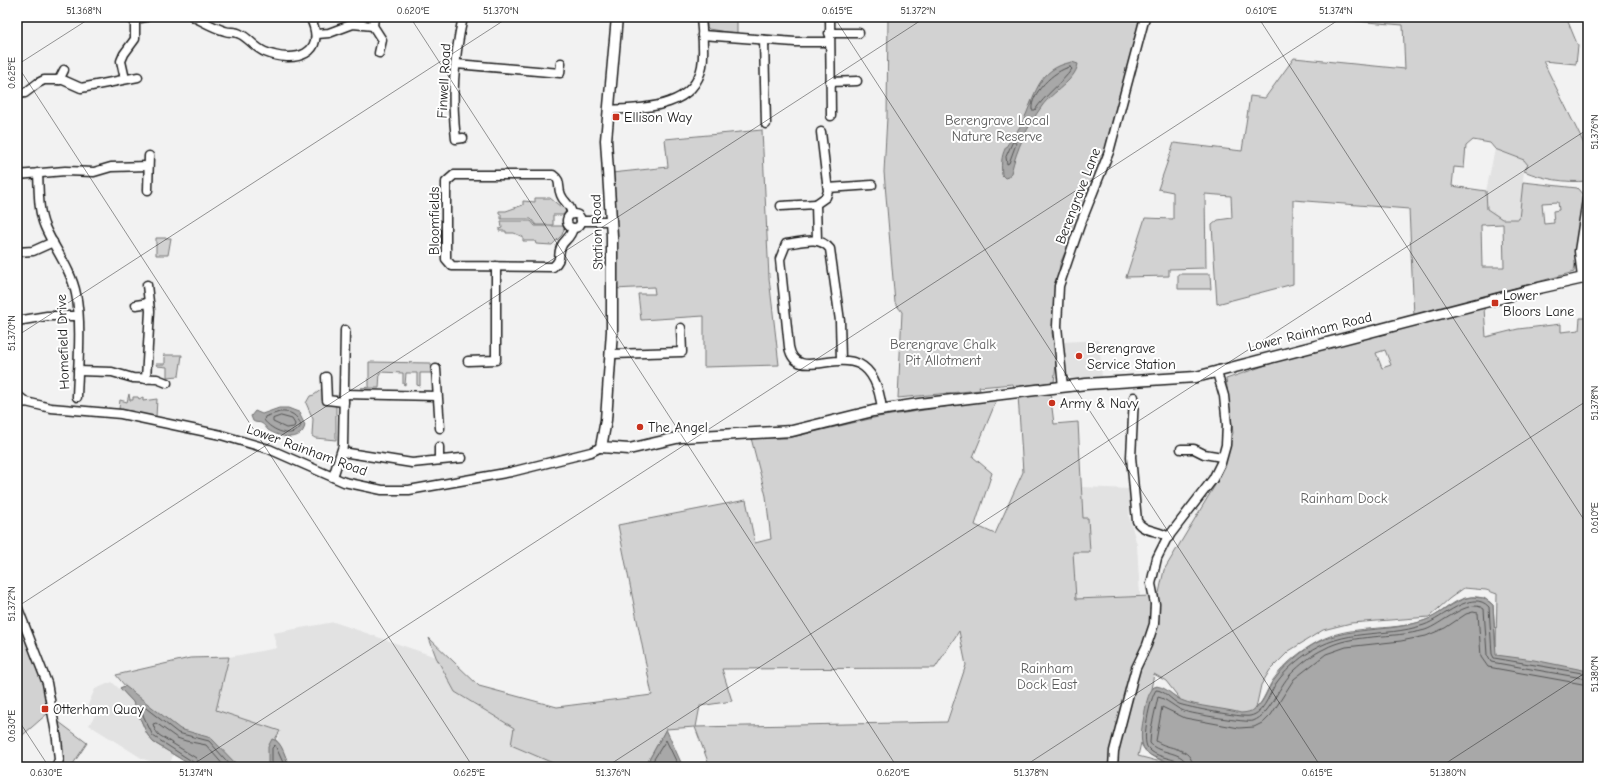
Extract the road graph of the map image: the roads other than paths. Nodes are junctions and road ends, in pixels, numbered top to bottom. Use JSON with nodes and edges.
{"nodes":[{"id":1,"x":123,"y":17,"type":"edge"},
{"id":2,"x":146,"y":17,"type":"edge"},
{"id":3,"x":194,"y":17,"type":"edge"},
{"id":4,"x":310,"y":17,"type":"edge"},
{"id":5,"x":374,"y":17,"type":"edge"},
{"id":6,"x":463,"y":17,"type":"edge"},
{"id":7,"x":617,"y":17,"type":"edge"},
{"id":8,"x":701,"y":17,"type":"edge"},
{"id":9,"x":830,"y":17,"type":"edge"},
{"id":10,"x":1146,"y":17,"type":"edge"},
{"id":11,"x":135,"y":19,"type":"junction"},
{"id":12,"x":373,"y":26,"type":"junction"},
{"id":13,"x":859,"y":33,"type":"dead end"},
{"id":14,"x":316,"y":34,"type":"junction"},
{"id":15,"x":702,"y":35,"type":"junction"},
{"id":16,"x":829,"y":38,"type":"junction"},
{"id":17,"x":764,"y":40,"type":"junction"},
{"id":18,"x":378,"y":53,"type":"dead end"},
{"id":19,"x":561,"y":63,"type":"dead end"},
{"id":20,"x":456,"y":64,"type":"junction"},
{"id":21,"x":64,"y":70,"type":"dead end"},
{"id":22,"x":138,"y":77,"type":"dead end"},
{"id":23,"x":59,"y":80,"type":"junction"},
{"id":24,"x":124,"y":80,"type":"junction"},
{"id":25,"x":857,"y":81,"type":"dead end"},
{"id":26,"x":830,"y":82,"type":"junction"},
{"id":27,"x":17,"y":94,"type":"edge"},
{"id":28,"x":608,"y":110,"type":"junction"},
{"id":29,"x":831,"y":116,"type":"dead end"},
{"id":30,"x":766,"y":124,"type":"dead end"},
{"id":31,"x":820,"y":132,"type":"dead end"},
{"id":32,"x":463,"y":138,"type":"dead end"},
{"id":33,"x":149,"y":156,"type":"dead end"},
{"id":34,"x":148,"y":166,"type":"junction"},
{"id":35,"x":38,"y":173,"type":"junction"},
{"id":36,"x":17,"y":175,"type":"edge"},
{"id":37,"x":872,"y":185,"type":"dead end"},
{"id":38,"x":828,"y":188,"type":"junction"},
{"id":39,"x":148,"y":190,"type":"dead end"},
{"id":40,"x":1588,"y":193,"type":"edge"},
{"id":41,"x":816,"y":204,"type":"junction"},
{"id":42,"x":781,"y":206,"type":"dead end"},
{"id":43,"x":572,"y":214,"type":"junction"},
{"id":44,"x":581,"y":221,"type":"junction"},
{"id":45,"x":611,"y":221,"type":"junction"},
{"id":46,"x":573,"y":228,"type":"junction"},
{"id":47,"x":817,"y":240,"type":"junction"},
{"id":48,"x":53,"y":242,"type":"junction"},
{"id":49,"x":17,"y":252,"type":"edge"},
{"id":50,"x":496,"y":266,"type":"junction"},
{"id":51,"x":1585,"y":278,"type":"edge"},
{"id":52,"x":147,"y":285,"type":"dead end"},
{"id":53,"x":150,"y":303,"type":"junction"},
{"id":54,"x":136,"y":305,"type":"dead end"},
{"id":55,"x":78,"y":316,"type":"junction"},
{"id":56,"x":17,"y":321,"type":"edge"},
{"id":57,"x":681,"y":328,"type":"dead end"},
{"id":58,"x":345,"y":330,"type":"dead end"},
{"id":59,"x":611,"y":354,"type":"junction"},
{"id":60,"x":841,"y":360,"type":"junction"},
{"id":61,"x":468,"y":361,"type":"dead end"},
{"id":62,"x":436,"y":369,"type":"dead end"},
{"id":63,"x":1218,"y":370,"type":"junction"},
{"id":64,"x":78,"y":371,"type":"junction"},
{"id":65,"x":326,"y":377,"type":"dead end"},
{"id":66,"x":146,"y":378,"type":"junction"},
{"id":67,"x":168,"y":383,"type":"dead end"},
{"id":68,"x":1063,"y":387,"type":"junction"},
{"id":69,"x":17,"y":395,"type":"edge"},
{"id":70,"x":437,"y":396,"type":"junction"},
{"id":71,"x":78,"y":397,"type":"dead end"},
{"id":72,"x":1134,"y":397,"type":"dead end"},
{"id":73,"x":344,"y":398,"type":"junction"},
{"id":74,"x":26,"y":402,"type":"junction"},
{"id":75,"x":17,"y":404,"type":"edge"},
{"id":76,"x":882,"y":409,"type":"junction"},
{"id":77,"x":440,"y":428,"type":"dead end"},
{"id":78,"x":439,"y":447,"type":"dead end"},
{"id":79,"x":601,"y":447,"type":"junction"},
{"id":80,"x":1180,"y":449,"type":"dead end"},
{"id":81,"x":342,"y":452,"type":"junction"},
{"id":82,"x":1222,"y":457,"type":"junction"},
{"id":83,"x":462,"y":458,"type":"dead end"},
{"id":84,"x":439,"y":460,"type":"junction"},
{"id":85,"x":333,"y":477,"type":"junction"},
{"id":86,"x":1169,"y":537,"type":"junction"},
{"id":87,"x":17,"y":606,"type":"edge"},
{"id":88,"x":56,"y":767,"type":"edge"},
{"id":89,"x":1113,"y":767,"type":"edge"}],
"edges":[{"from":1,"to":11,"type":"street"},
{"from":2,"to":11,"type":"street"},
{"from":3,"to":14,"type":"street"},
{"from":4,"to":14,"type":"street"},
{"from":5,"to":12,"type":"street"},
{"from":6,"to":20,"type":"street","name":"Finwell Road"},
{"from":7,"to":28,"type":"main road","name":"Station Road"},
{"from":8,"to":15,"type":"street"},
{"from":9,"to":16,"type":"street"},
{"from":10,"to":68,"type":"street","name":"Berengrave Lane"},
{"from":11,"to":24,"type":"street"},
{"from":12,"to":14,"type":"street"},
{"from":12,"to":18,"type":"street"},
{"from":13,"to":16,"type":"street"},
{"from":15,"to":17,"type":"street"},
{"from":15,"to":28,"type":"street"},
{"from":16,"to":17,"type":"street"},
{"from":16,"to":26,"type":"street"},
{"from":17,"to":30,"type":"street"},
{"from":19,"to":20,"type":"street"},
{"from":20,"to":32,"type":"street","name":"Finwell Road"},
{"from":21,"to":23,"type":"street"},
{"from":22,"to":24,"type":"street"},
{"from":23,"to":24,"type":"street"},
{"from":23,"to":27,"type":"street"},
{"from":25,"to":26,"type":"street"},
{"from":26,"to":29,"type":"street"},
{"from":28,"to":45,"type":"main road","name":"Station Road"},
{"from":31,"to":38,"type":"street"},
{"from":33,"to":34,"type":"street"},
{"from":34,"to":35,"type":"street"},
{"from":34,"to":39,"type":"street"},
{"from":35,"to":36,"type":"street"},
{"from":35,"to":48,"type":"street","name":"Homefield Drive"},
{"from":37,"to":38,"type":"street"},
{"from":38,"to":41,"type":"street"},
{"from":40,"to":51,"type":"street"},
{"from":41,"to":42,"type":"street"},
{"from":41,"to":47,"type":"street"},
{"from":43,"to":44,"type":"street","name":"Bloomfields"},
{"from":43,"to":46,"type":"street","name":"Bloomfields"},
{"from":43,"to":50,"type":"street","name":"Bloomfields"},
{"from":44,"to":45,"type":"street"},
{"from":44,"to":46,"type":"street","name":"Bloomfields"},
{"from":45,"to":59,"type":"main road","name":"Station Road"},
{"from":46,"to":50,"type":"street","name":"Bloomfields"},
{"from":47,"to":60,"type":"street"},
{"from":47,"to":60,"type":"street"},
{"from":48,"to":49,"type":"street"},
{"from":48,"to":55,"type":"street","name":"Homefield Drive"},
{"from":50,"to":61,"type":"street"},
{"from":51,"to":63,"type":"main road","name":"Lower Rainham Road"},
{"from":52,"to":53,"type":"street"},
{"from":53,"to":54,"type":"street"},
{"from":53,"to":66,"type":"street"},
{"from":55,"to":56,"type":"street"},
{"from":55,"to":64,"type":"street","name":"Homefield Drive"},
{"from":57,"to":59,"type":"street"},
{"from":58,"to":73,"type":"street"},
{"from":59,"to":79,"type":"main road","name":"Station Road"},
{"from":60,"to":76,"type":"street"},
{"from":62,"to":70,"type":"street"},
{"from":63,"to":68,"type":"main road","name":"Lower Rainham Road"},
{"from":63,"to":82,"type":"street"},
{"from":64,"to":66,"type":"street"},
{"from":64,"to":71,"type":"street","name":"Homefield Drive"},
{"from":65,"to":73,"type":"street"},
{"from":66,"to":67,"type":"street"},
{"from":68,"to":76,"type":"main road","name":"Lower Rainham Road"},
{"from":69,"to":74,"type":"street","name":"Lower Rainham Road"},
{"from":70,"to":73,"type":"street"},
{"from":70,"to":77,"type":"street"},
{"from":72,"to":86,"type":"street"},
{"from":73,"to":81,"type":"street"},
{"from":74,"to":75,"type":"street","name":"Lower Rainham Road"},
{"from":74,"to":85,"type":"street","name":"Lower Rainham Road"},
{"from":76,"to":79,"type":"main road","name":"Lower Rainham Road"},
{"from":78,"to":84,"type":"street"},
{"from":79,"to":85,"type":"street","name":"Lower Rainham Road"},
{"from":80,"to":82,"type":"street"},
{"from":81,"to":84,"type":"street"},
{"from":81,"to":85,"type":"street"},
{"from":82,"to":86,"type":"street"},
{"from":83,"to":84,"type":"street"},
{"from":86,"to":89,"type":"street"},
{"from":87,"to":88,"type":"street"}]}
